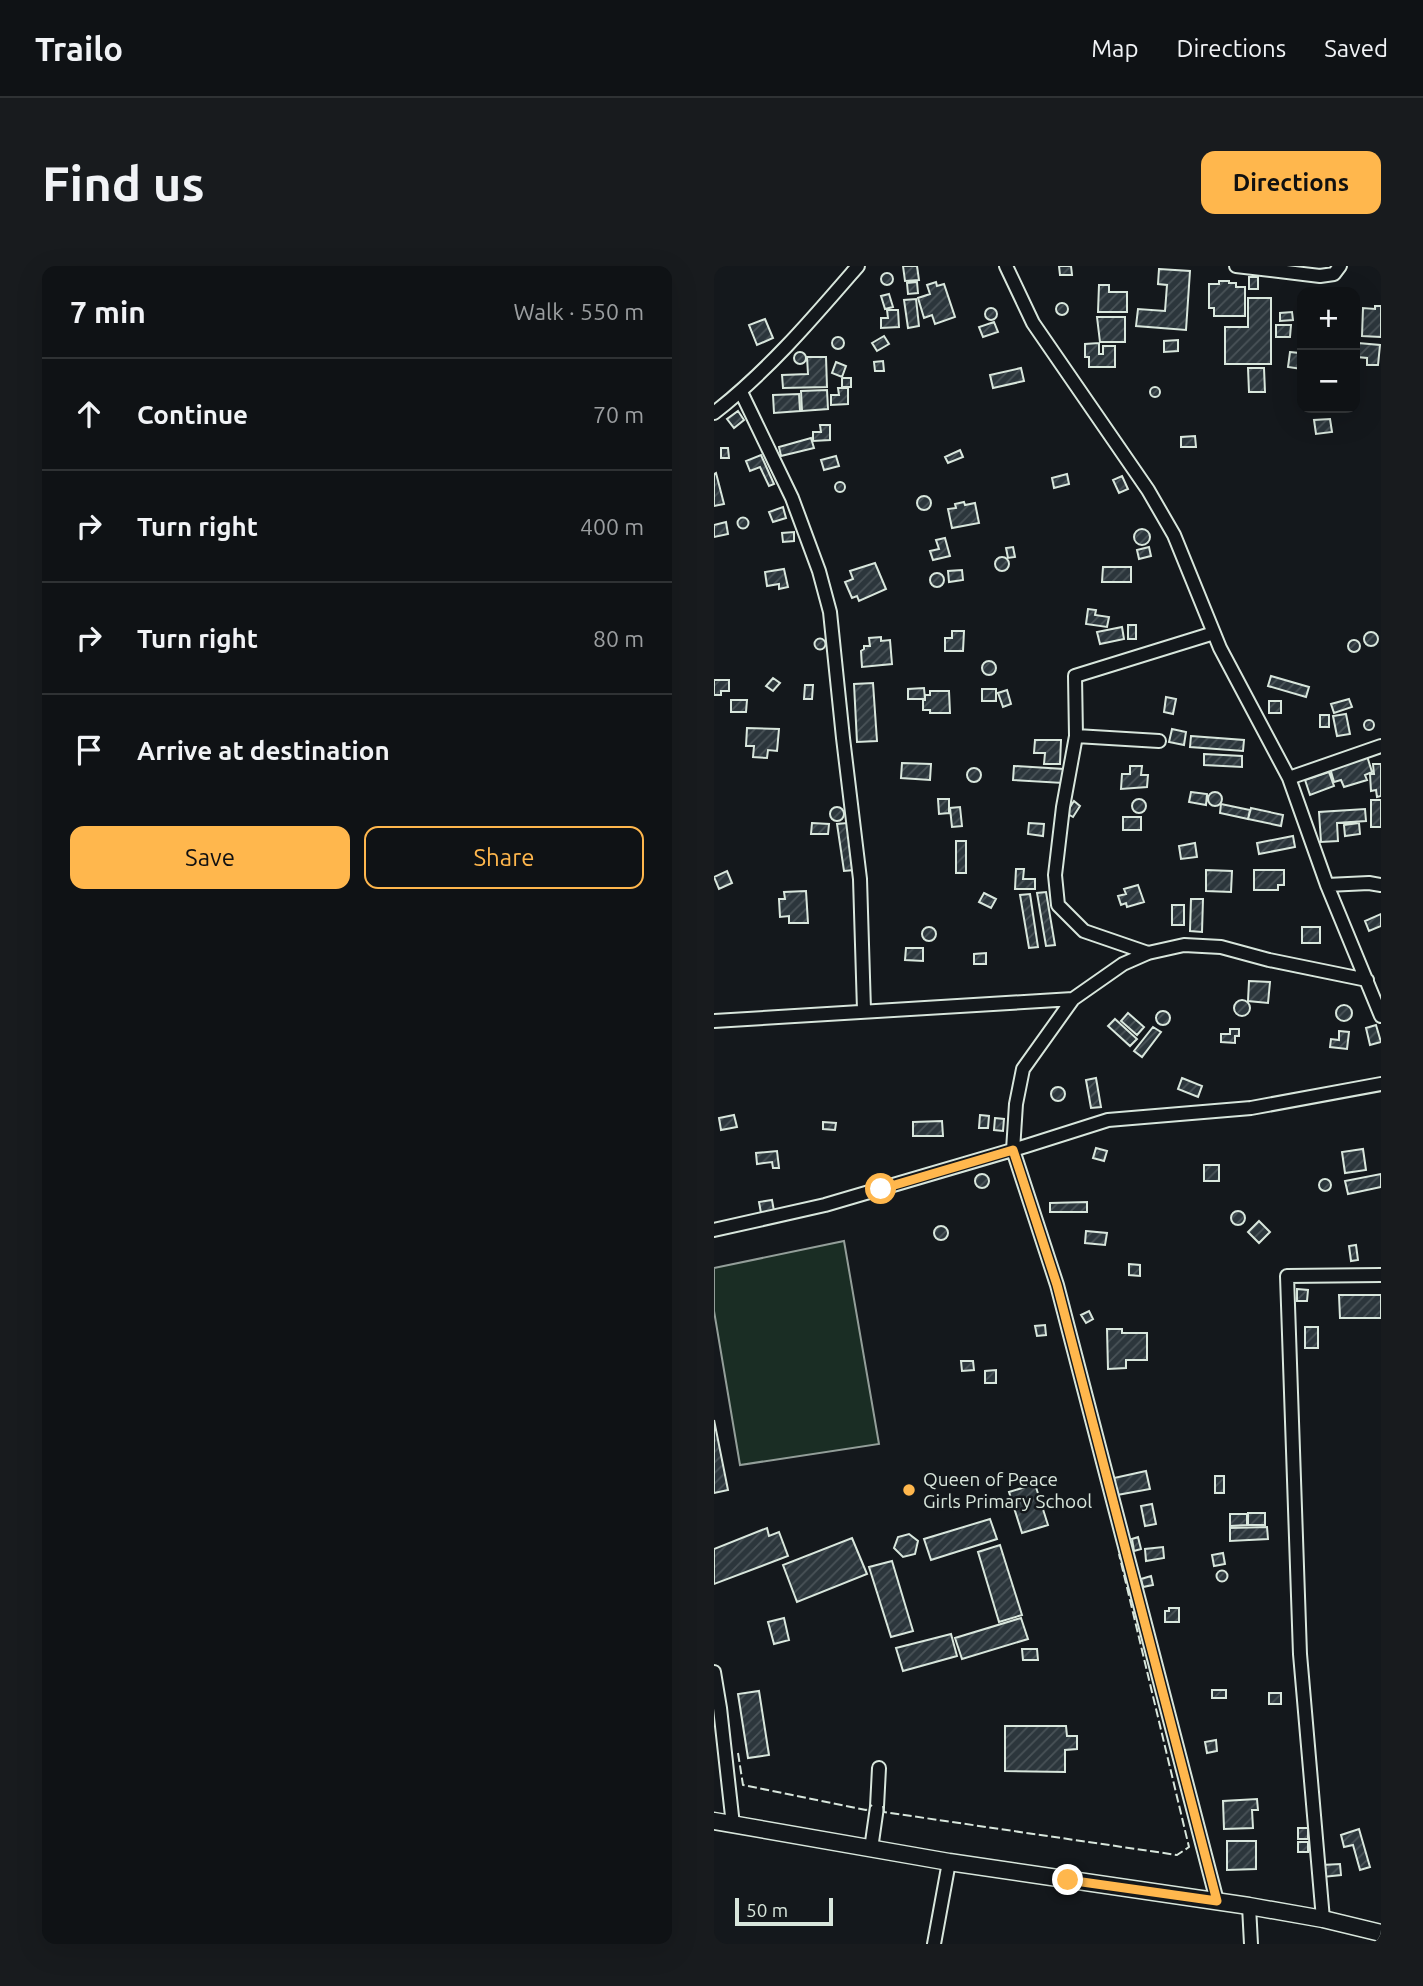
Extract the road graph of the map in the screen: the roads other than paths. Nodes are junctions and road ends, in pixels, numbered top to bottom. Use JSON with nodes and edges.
{"nodes":[{"id":1,"x":858,"y":266,"type":"edge"},
{"id":2,"x":1006,"y":266,"type":"edge"},
{"id":3,"x":1236,"y":266,"type":"edge"},
{"id":4,"x":1340,"y":266,"type":"edge"},
{"id":5,"x":741,"y":392,"type":"junction"},
{"id":6,"x":714,"y":413,"type":"edge"},
{"id":7,"x":1214,"y":633,"type":"junction"},
{"id":8,"x":1076,"y":736,"type":"junction"},
{"id":9,"x":1160,"y":741,"type":"dead end"},
{"id":10,"x":1381,"y":746,"type":"edge"},
{"id":11,"x":1289,"y":778,"type":"junction"},
{"id":12,"x":1327,"y":885,"type":"junction"},
{"id":13,"x":1381,"y":885,"type":"edge"},
{"id":14,"x":1148,"y":953,"type":"junction"},
{"id":15,"x":1367,"y":980,"type":"junction"},
{"id":16,"x":1073,"y":999,"type":"junction"},
{"id":17,"x":864,"y":1010,"type":"junction"},
{"id":18,"x":1381,"y":1016,"type":"edge"},
{"id":19,"x":714,"y":1021,"type":"edge"},
{"id":20,"x":1381,"y":1084,"type":"edge"},
{"id":21,"x":1013,"y":1150,"type":"junction"},
{"id":22,"x":714,"y":1230,"type":"edge"},
{"id":23,"x":1381,"y":1275,"type":"edge"},
{"id":24,"x":714,"y":1672,"type":"edge"},
{"id":25,"x":879,"y":1768,"type":"dead end"},
{"id":26,"x":714,"y":1821,"type":"edge"},
{"id":27,"x":733,"y":1825,"type":"junction"},
{"id":28,"x":871,"y":1849,"type":"junction"},
{"id":29,"x":949,"y":1863,"type":"junction"},
{"id":30,"x":1217,"y":1901,"type":"junction"},
{"id":31,"x":1249,"y":1906,"type":"junction"},
{"id":32,"x":1323,"y":1919,"type":"junction"},
{"id":33,"x":1381,"y":1933,"type":"edge"},
{"id":34,"x":934,"y":1944,"type":"edge"},
{"id":35,"x":1251,"y":1944,"type":"edge"}],
"edges":[{"from":1,"to":5,"type":"street"},
{"from":2,"to":7,"type":"street"},
{"from":3,"to":4,"type":"street"},
{"from":5,"to":6,"type":"street"},
{"from":5,"to":17,"type":"street"},
{"from":7,"to":8,"type":"street"},
{"from":7,"to":11,"type":"street"},
{"from":8,"to":9,"type":"street"},
{"from":8,"to":14,"type":"street"},
{"from":10,"to":11,"type":"street"},
{"from":11,"to":12,"type":"street"},
{"from":12,"to":13,"type":"street"},
{"from":12,"to":15,"type":"street"},
{"from":14,"to":15,"type":"street"},
{"from":14,"to":16,"type":"street"},
{"from":15,"to":18,"type":"street"},
{"from":16,"to":17,"type":"street"},
{"from":16,"to":21,"type":"street"},
{"from":17,"to":19,"type":"street"},
{"from":20,"to":21,"type":"street"},
{"from":21,"to":22,"type":"street"},
{"from":21,"to":30,"type":"street"},
{"from":23,"to":32,"type":"street"},
{"from":24,"to":27,"type":"street"},
{"from":25,"to":28,"type":"street"},
{"from":26,"to":27,"type":"main road"},
{"from":27,"to":28,"type":"main road"},
{"from":28,"to":29,"type":"main road"},
{"from":29,"to":30,"type":"main road"},
{"from":29,"to":34,"type":"street"},
{"from":30,"to":31,"type":"main road"},
{"from":31,"to":32,"type":"main road"},
{"from":31,"to":35,"type":"street"},
{"from":32,"to":33,"type":"main road"}]}
